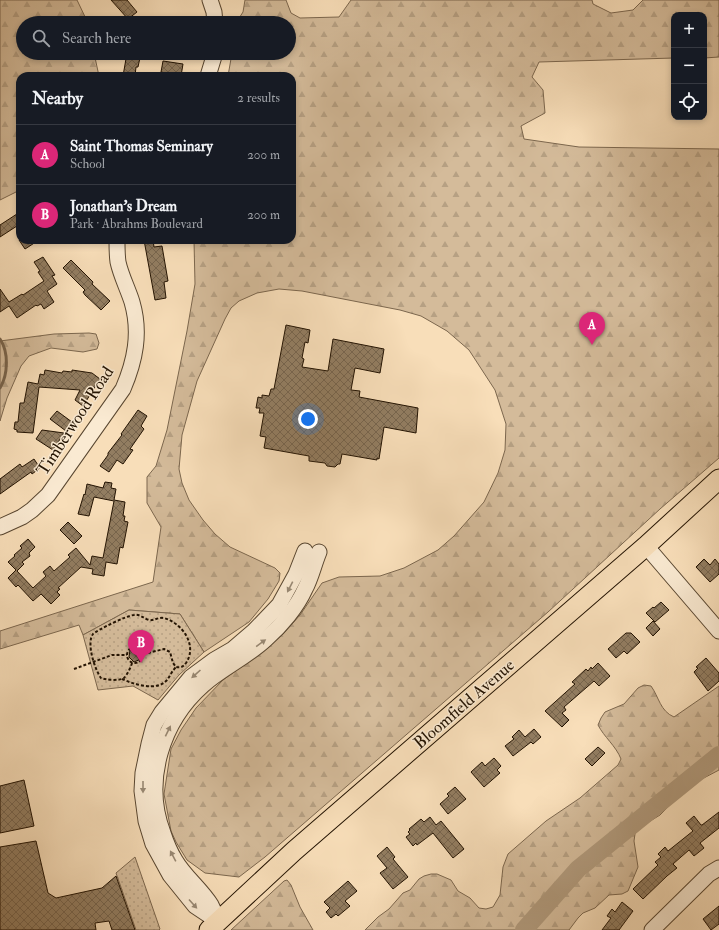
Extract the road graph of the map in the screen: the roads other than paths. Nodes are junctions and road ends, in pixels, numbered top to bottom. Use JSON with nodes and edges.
{"nodes":[{"id":1,"x":210,"y":0,"type":"edge"},
{"id":2,"x":214,"y":16,"type":"edge"},
{"id":3,"x":212,"y":60,"type":"edge"},
{"id":4,"x":209,"y":72,"type":"edge"},
{"id":5,"x":117,"y":244,"type":"edge"},
{"id":6,"x":719,"y":479,"type":"edge"},
{"id":7,"x":0,"y":527,"type":"edge"},
{"id":8,"x":646,"y":546,"type":"junction"},
{"id":9,"x":312,"y":552,"type":"dead end"},
{"id":10,"x":719,"y":631,"type":"edge"},
{"id":11,"x":719,"y":868,"type":"edge"},
{"id":12,"x":214,"y":926,"type":"edge"},
{"id":13,"x":652,"y":930,"type":"edge"}],
"edges":[{"from":1,"to":2,"type":"street"},
{"from":3,"to":4,"type":"street"},
{"from":5,"to":7,"type":"street","name":"Timberwood Road"},
{"from":6,"to":8,"type":"main road","name":"Bloomfield Avenue"},
{"from":8,"to":10,"type":"street"},
{"from":8,"to":12,"type":"main road","name":"Bloomfield Avenue"},
{"from":9,"to":12,"type":"street"},
{"from":11,"to":13,"type":"street"}]}
